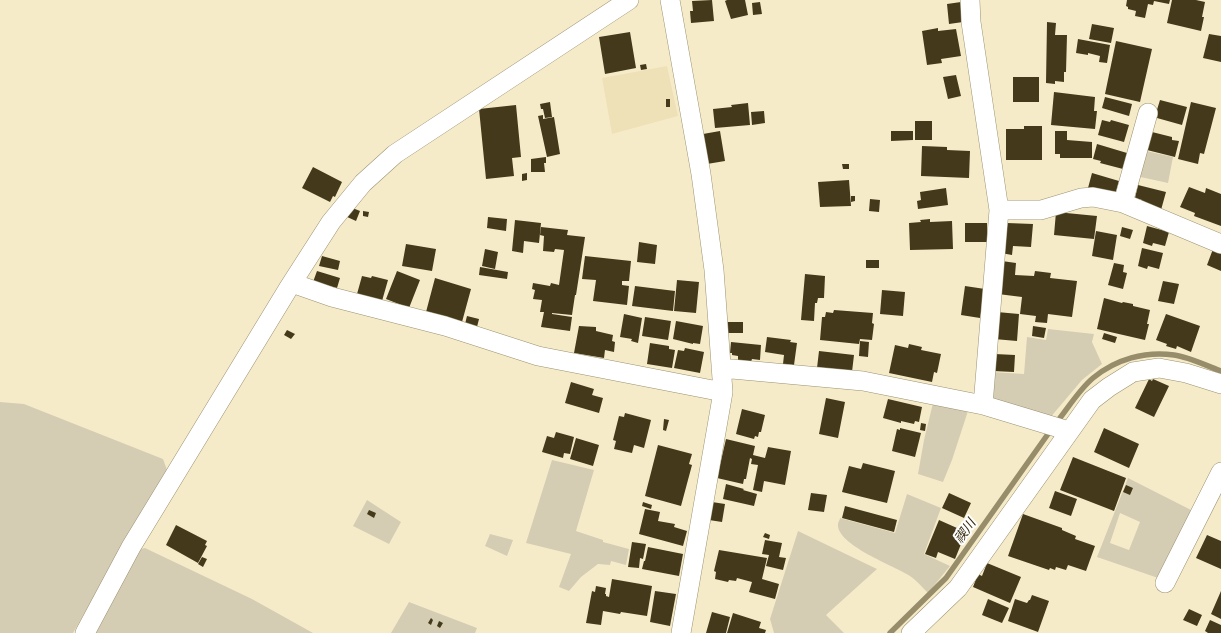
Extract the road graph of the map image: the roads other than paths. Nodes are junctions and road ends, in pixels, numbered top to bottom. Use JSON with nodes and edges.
{"nodes":[{"id":1,"x":630,"y":0,"type":"edge"},
{"id":2,"x":670,"y":0,"type":"edge"},
{"id":3,"x":970,"y":0,"type":"edge"},
{"id":4,"x":1148,"y":113,"type":"dead end"},
{"id":5,"x":1123,"y":203,"type":"junction"},
{"id":6,"x":999,"y":210,"type":"junction"},
{"id":7,"x":1221,"y":244,"type":"edge"},
{"id":8,"x":292,"y":284,"type":"junction"},
{"id":9,"x":721,"y":368,"type":"junction"},
{"id":10,"x":1221,"y":384,"type":"edge"},
{"id":11,"x":722,"y":392,"type":"junction"},
{"id":12,"x":983,"y":405,"type":"junction"},
{"id":13,"x":1069,"y":431,"type":"junction"},
{"id":14,"x":1221,"y":472,"type":"edge"},
{"id":15,"x":1165,"y":583,"type":"dead end"},
{"id":16,"x":85,"y":633,"type":"edge"},
{"id":17,"x":681,"y":633,"type":"edge"},
{"id":18,"x":911,"y":633,"type":"edge"}],
"edges":[{"from":1,"to":8,"type":"street"},
{"from":2,"to":9,"type":"street"},
{"from":3,"to":6,"type":"street"},
{"from":4,"to":5,"type":"street"},
{"from":5,"to":6,"type":"street"},
{"from":5,"to":7,"type":"street"},
{"from":6,"to":12,"type":"street"},
{"from":8,"to":11,"type":"street"},
{"from":8,"to":16,"type":"street"},
{"from":9,"to":11,"type":"street"},
{"from":9,"to":12,"type":"street"},
{"from":10,"to":13,"type":"street"},
{"from":11,"to":17,"type":"street"},
{"from":12,"to":13,"type":"street"},
{"from":13,"to":18,"type":"street"},
{"from":14,"to":15,"type":"street"}]}
